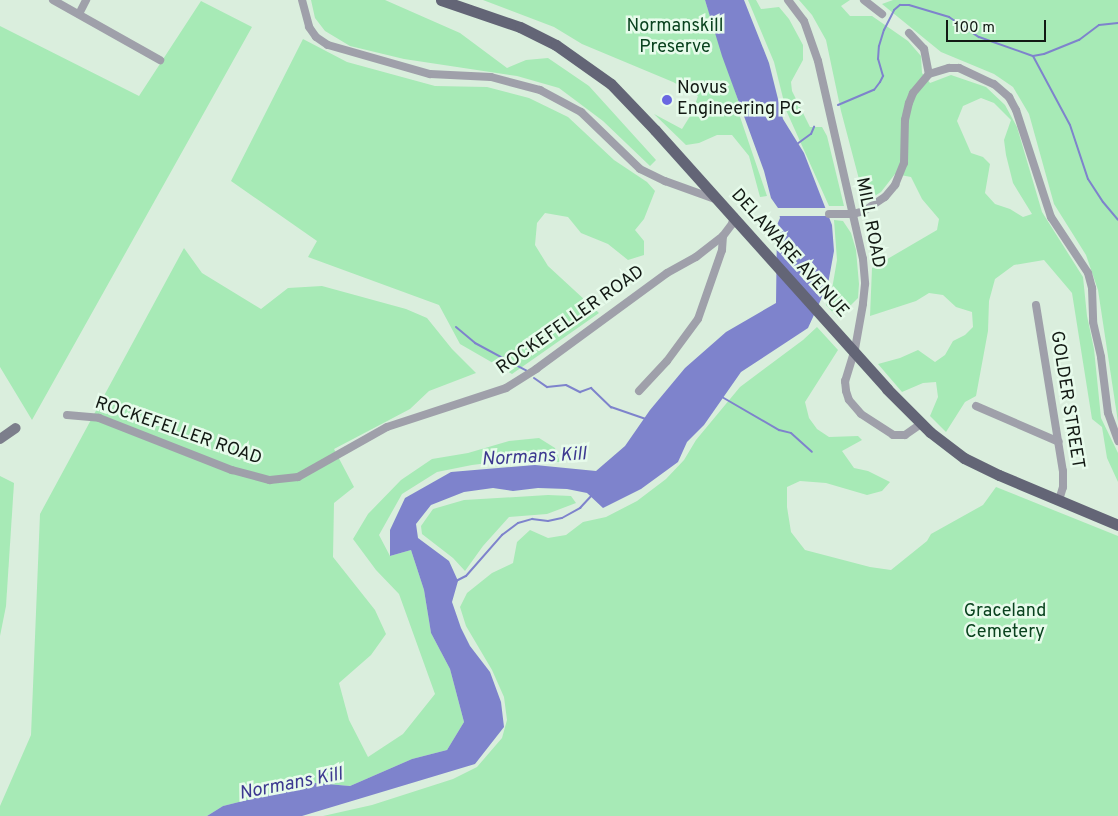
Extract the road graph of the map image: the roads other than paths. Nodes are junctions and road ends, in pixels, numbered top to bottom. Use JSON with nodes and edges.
{"nodes":[{"id":1,"x":53,"y":0,"type":"edge"},
{"id":2,"x":86,"y":0,"type":"edge"},
{"id":3,"x":302,"y":0,"type":"edge"},
{"id":4,"x":441,"y":0,"type":"edge"},
{"id":5,"x":788,"y":0,"type":"edge"},
{"id":6,"x":864,"y":0,"type":"edge"},
{"id":7,"x":79,"y":14,"type":"junction"},
{"id":8,"x":882,"y":14,"type":"dead end"},
{"id":9,"x":909,"y":33,"type":"dead end"},
{"id":10,"x":160,"y":60,"type":"dead end"},
{"id":11,"x":929,"y":74,"type":"junction"},
{"id":12,"x":829,"y":214,"type":"dead end"},
{"id":13,"x":853,"y":214,"type":"junction"},
{"id":14,"x":723,"y":236,"type":"junction"},
{"id":15,"x":1036,"y":305,"type":"dead end"},
{"id":16,"x":639,"y":391,"type":"dead end"},
{"id":17,"x":976,"y":406,"type":"dead end"},
{"id":18,"x":67,"y":415,"type":"dead end"},
{"id":19,"x":921,"y":424,"type":"junction"},
{"id":20,"x":16,"y":428,"type":"dead end"},
{"id":21,"x":0,"y":439,"type":"edge"},
{"id":22,"x":1118,"y":441,"type":"edge"},
{"id":23,"x":1059,"y":442,"type":"junction"},
{"id":24,"x":1058,"y":500,"type":"junction"},
{"id":25,"x":1118,"y":525,"type":"edge"}],
"edges":[{"from":1,"to":7,"type":"street"},
{"from":2,"to":7,"type":"street"},
{"from":3,"to":14,"type":"street","name":"ROCKEFELLER ROAD"},
{"from":4,"to":19,"type":"main road","name":"DELAWARE AVENUE","bridge":true},
{"from":5,"to":13,"type":"street","name":"MILL ROAD"},
{"from":6,"to":8,"type":"street"},
{"from":7,"to":10,"type":"street"},
{"from":9,"to":11,"type":"street"},
{"from":11,"to":13,"type":"street"},
{"from":11,"to":22,"type":"street"},
{"from":12,"to":13,"type":"street"},
{"from":13,"to":19,"type":"street","name":"MILL ROAD"},
{"from":14,"to":16,"type":"street"},
{"from":14,"to":18,"type":"street","name":"ROCKEFELLER ROAD"},
{"from":15,"to":23,"type":"street","name":"GOLDER STREET"},
{"from":17,"to":23,"type":"street"},
{"from":19,"to":24,"type":"main road","name":"DELAWARE AVENUE"},
{"from":20,"to":21,"type":"street"},
{"from":23,"to":24,"type":"street","name":"GOLDER STREET"},
{"from":24,"to":25,"type":"main road","name":"DELAWARE AVENUE"}]}
